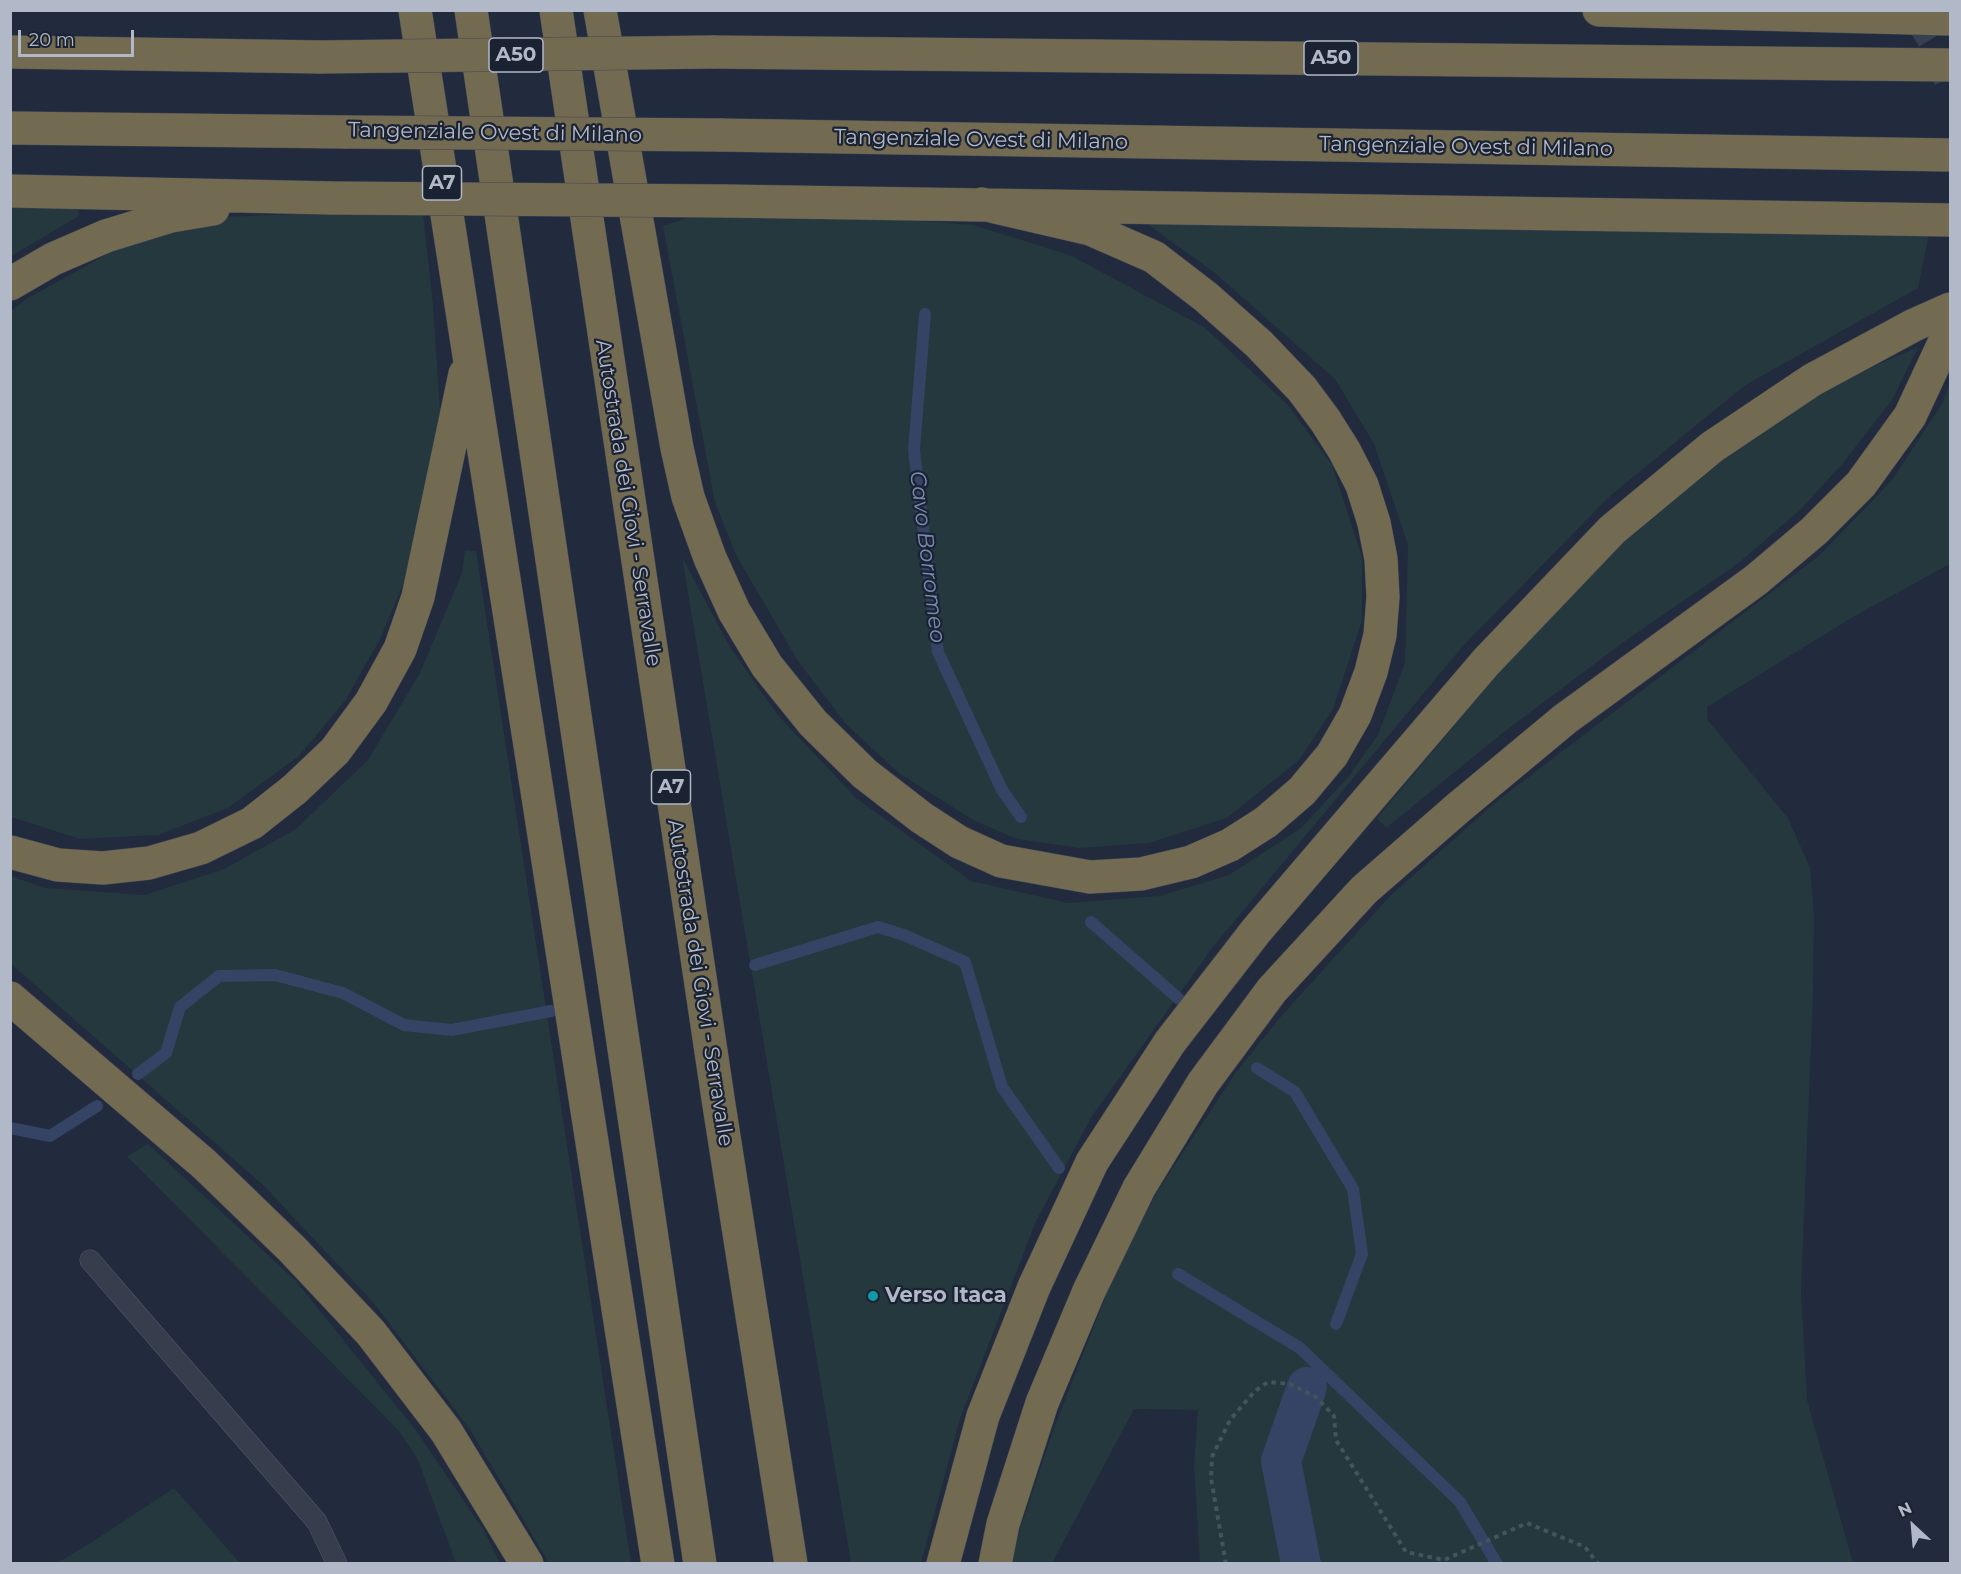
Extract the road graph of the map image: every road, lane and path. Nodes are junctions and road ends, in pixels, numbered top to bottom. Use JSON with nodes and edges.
{"nodes":[{"id":1,"x":415,"y":10,"type":"edge"},
{"id":2,"x":471,"y":10,"type":"edge"},
{"id":3,"x":556,"y":10,"type":"edge"},
{"id":4,"x":600,"y":10,"type":"edge"},
{"id":5,"x":1599,"y":10,"type":"edge"},
{"id":6,"x":1950,"y":19,"type":"edge"},
{"id":7,"x":10,"y":52,"type":"edge"},
{"id":8,"x":1950,"y":65,"type":"edge"},
{"id":9,"x":10,"y":128,"type":"edge"},
{"id":10,"x":1950,"y":155,"type":"edge"},
{"id":11,"x":10,"y":191,"type":"edge"},
{"id":12,"x":283,"y":196,"type":"junction"},
{"id":13,"x":982,"y":204,"type":"junction"},
{"id":14,"x":1950,"y":220,"type":"edge"},
{"id":15,"x":10,"y":284,"type":"edge"},
{"id":16,"x":1950,"y":309,"type":"edge"},
{"id":17,"x":1945,"y":341,"type":"dead end"},
{"id":18,"x":470,"y":355,"type":"junction"},
{"id":19,"x":10,"y":852,"type":"edge"},
{"id":20,"x":10,"y":998,"type":"edge"},
{"id":21,"x":90,"y":1260,"type":"dead end"},
{"id":22,"x":337,"y":1563,"type":"edge"},
{"id":23,"x":527,"y":1563,"type":"edge"},
{"id":24,"x":658,"y":1563,"type":"edge"},
{"id":25,"x":700,"y":1563,"type":"edge"},
{"id":26,"x":791,"y":1563,"type":"edge"},
{"id":27,"x":943,"y":1563,"type":"edge"},
{"id":28,"x":995,"y":1563,"type":"edge"},
{"id":29,"x":1226,"y":1563,"type":"edge"},
{"id":30,"x":1598,"y":1563,"type":"edge"}],
"edges":[{"from":1,"to":18,"type":"highway","number":"A7"},
{"from":2,"to":25,"type":"highway"},
{"from":3,"to":26,"type":"highway","name":"Autostrada dei Giovi - Serravalle","number":"A7"},
{"from":4,"to":13,"type":"highway"},
{"from":5,"to":6,"type":"highway"},
{"from":7,"to":8,"type":"highway","number":"A50","bridge":true},
{"from":9,"to":10,"type":"highway","name":"Tangenziale Ovest di Milano","bridge":true},
{"from":11,"to":12,"type":"highway"},
{"from":12,"to":13,"type":"highway","bridge":true},
{"from":12,"to":15,"type":"highway"},
{"from":13,"to":14,"type":"highway"},
{"from":16,"to":27,"type":"highway"},
{"from":17,"to":28,"type":"highway"},
{"from":18,"to":19,"type":"highway"},
{"from":18,"to":24,"type":"highway","number":"A7"},
{"from":20,"to":23,"type":"highway"},
{"from":21,"to":22,"type":"lane"},
{"from":29,"to":30,"type":"path"}]}
